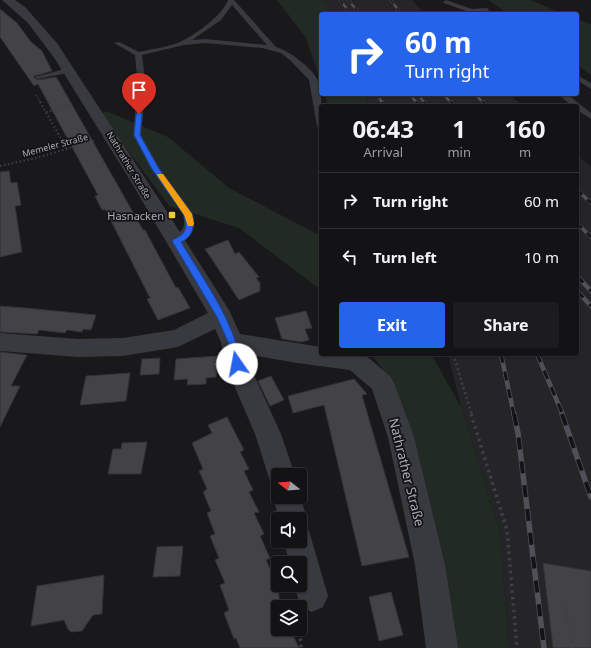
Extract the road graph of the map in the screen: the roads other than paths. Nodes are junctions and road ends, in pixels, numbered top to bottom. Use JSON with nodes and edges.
{"nodes":[{"id":1,"x":8,"y":0,"type":"edge"},
{"id":2,"x":231,"y":0,"type":"edge"},
{"id":3,"x":446,"y":2,"type":"dead end"},
{"id":4,"x":473,"y":12,"type":"edge"},
{"id":5,"x":485,"y":12,"type":"edge"},
{"id":6,"x":117,"y":43,"type":"dead end"},
{"id":7,"x":184,"y":43,"type":"junction"},
{"id":8,"x":273,"y":48,"type":"junction"},
{"id":9,"x":138,"y":54,"type":"junction"},
{"id":10,"x":69,"y":70,"type":"junction"},
{"id":11,"x":38,"y":78,"type":"dead end"},
{"id":12,"x":579,"y":78,"type":"edge"},
{"id":13,"x":591,"y":87,"type":"edge"},
{"id":14,"x":564,"y":96,"type":"edge"},
{"id":15,"x":574,"y":104,"type":"edge"},
{"id":16,"x":579,"y":108,"type":"edge"},
{"id":17,"x":319,"y":114,"type":"edge"},
{"id":18,"x":591,"y":117,"type":"edge"},
{"id":19,"x":176,"y":241,"type":"junction"},
{"id":20,"x":222,"y":316,"type":"junction"},
{"id":21,"x":0,"y":342,"type":"edge"},
{"id":22,"x":232,"y":342,"type":"junction"},
{"id":23,"x":279,"y":468,"type":"edge"},
{"id":24,"x":300,"y":548,"type":"edge"},
{"id":25,"x":312,"y":596,"type":"dead end"},
{"id":26,"x":442,"y":648,"type":"edge"}],
"edges":[{"from":1,"to":10,"type":"street","name":"Nathrather Straße"},
{"from":2,"to":7,"type":"lane"},
{"from":2,"to":8,"type":"lane"},
{"from":3,"to":4,"type":"lane"},
{"from":4,"to":5,"type":"lane"},
{"from":6,"to":9,"type":"lane"},
{"from":7,"to":8,"type":"lane"},
{"from":7,"to":9,"type":"lane"},
{"from":8,"to":17,"type":"lane"},
{"from":9,"to":19,"type":"lane"},
{"from":10,"to":11,"type":"lane"},
{"from":10,"to":19,"type":"street","name":"Nathrather Straße"},
{"from":12,"to":13,"type":"lane"},
{"from":14,"to":15,"type":"lane"},
{"from":16,"to":18,"type":"lane"},
{"from":19,"to":20,"type":"street","name":"Nathrather Straße"},
{"from":20,"to":21,"type":"street"},
{"from":20,"to":22,"type":"street","name":"Nathrather Straße"},
{"from":22,"to":23,"type":"street","name":"Nathrather Straße"},
{"from":22,"to":26,"type":"street","name":"Nathrather Straße"},
{"from":24,"to":25,"type":"street"}]}
